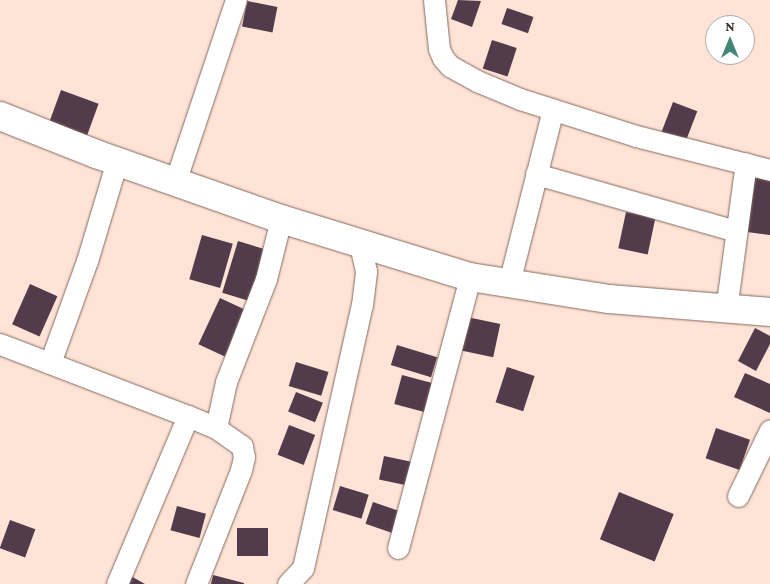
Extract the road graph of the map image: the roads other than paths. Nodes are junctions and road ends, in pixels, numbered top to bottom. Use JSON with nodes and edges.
{"nodes":[{"id":1,"x":236,"y":0,"type":"edge"},
{"id":2,"x":434,"y":0,"type":"edge"},
{"id":3,"x":552,"y":109,"type":"junction"},
{"id":4,"x":0,"y":116,"type":"edge"},
{"id":5,"x":117,"y":161,"type":"junction"},
{"id":6,"x":746,"y":164,"type":"junction"},
{"id":7,"x":770,"y":170,"type":"edge"},
{"id":8,"x":536,"y":174,"type":"junction"},
{"id":9,"x":175,"y":182,"type":"junction"},
{"id":10,"x":281,"y":219,"type":"junction"},
{"id":11,"x":736,"y":231,"type":"junction"},
{"id":12,"x":360,"y":245,"type":"junction"},
{"id":13,"x":470,"y":277,"type":"junction"},
{"id":14,"x":509,"y":283,"type":"junction"},
{"id":15,"x":726,"y":310,"type":"junction"},
{"id":16,"x":770,"y":312,"type":"edge"},
{"id":17,"x":0,"y":344,"type":"edge"},
{"id":18,"x":50,"y":363,"type":"junction"},
{"id":19,"x":188,"y":416,"type":"junction"},
{"id":20,"x":216,"y":428,"type":"junction"},
{"id":21,"x":770,"y":430,"type":"edge"},
{"id":22,"x":738,"y":496,"type":"dead end"},
{"id":23,"x":398,"y":548,"type":"dead end"},
{"id":24,"x":117,"y":584,"type":"edge"},
{"id":25,"x":196,"y":584,"type":"edge"},
{"id":26,"x":288,"y":584,"type":"edge"}],
"edges":[{"from":1,"to":9,"type":"street"},
{"from":2,"to":3,"type":"street"},
{"from":3,"to":6,"type":"street"},
{"from":3,"to":8,"type":"street"},
{"from":4,"to":5,"type":"street"},
{"from":5,"to":9,"type":"street"},
{"from":5,"to":18,"type":"street"},
{"from":6,"to":7,"type":"street"},
{"from":6,"to":11,"type":"street"},
{"from":8,"to":11,"type":"street"},
{"from":8,"to":14,"type":"street"},
{"from":9,"to":10,"type":"street"},
{"from":10,"to":12,"type":"street"},
{"from":10,"to":20,"type":"street"},
{"from":11,"to":15,"type":"street"},
{"from":12,"to":13,"type":"street"},
{"from":12,"to":26,"type":"street"},
{"from":13,"to":14,"type":"street"},
{"from":13,"to":23,"type":"street"},
{"from":14,"to":15,"type":"street"},
{"from":15,"to":16,"type":"street"},
{"from":17,"to":18,"type":"street"},
{"from":18,"to":19,"type":"street"},
{"from":19,"to":20,"type":"street"},
{"from":19,"to":24,"type":"street"},
{"from":20,"to":25,"type":"street"},
{"from":21,"to":22,"type":"street"}]}
